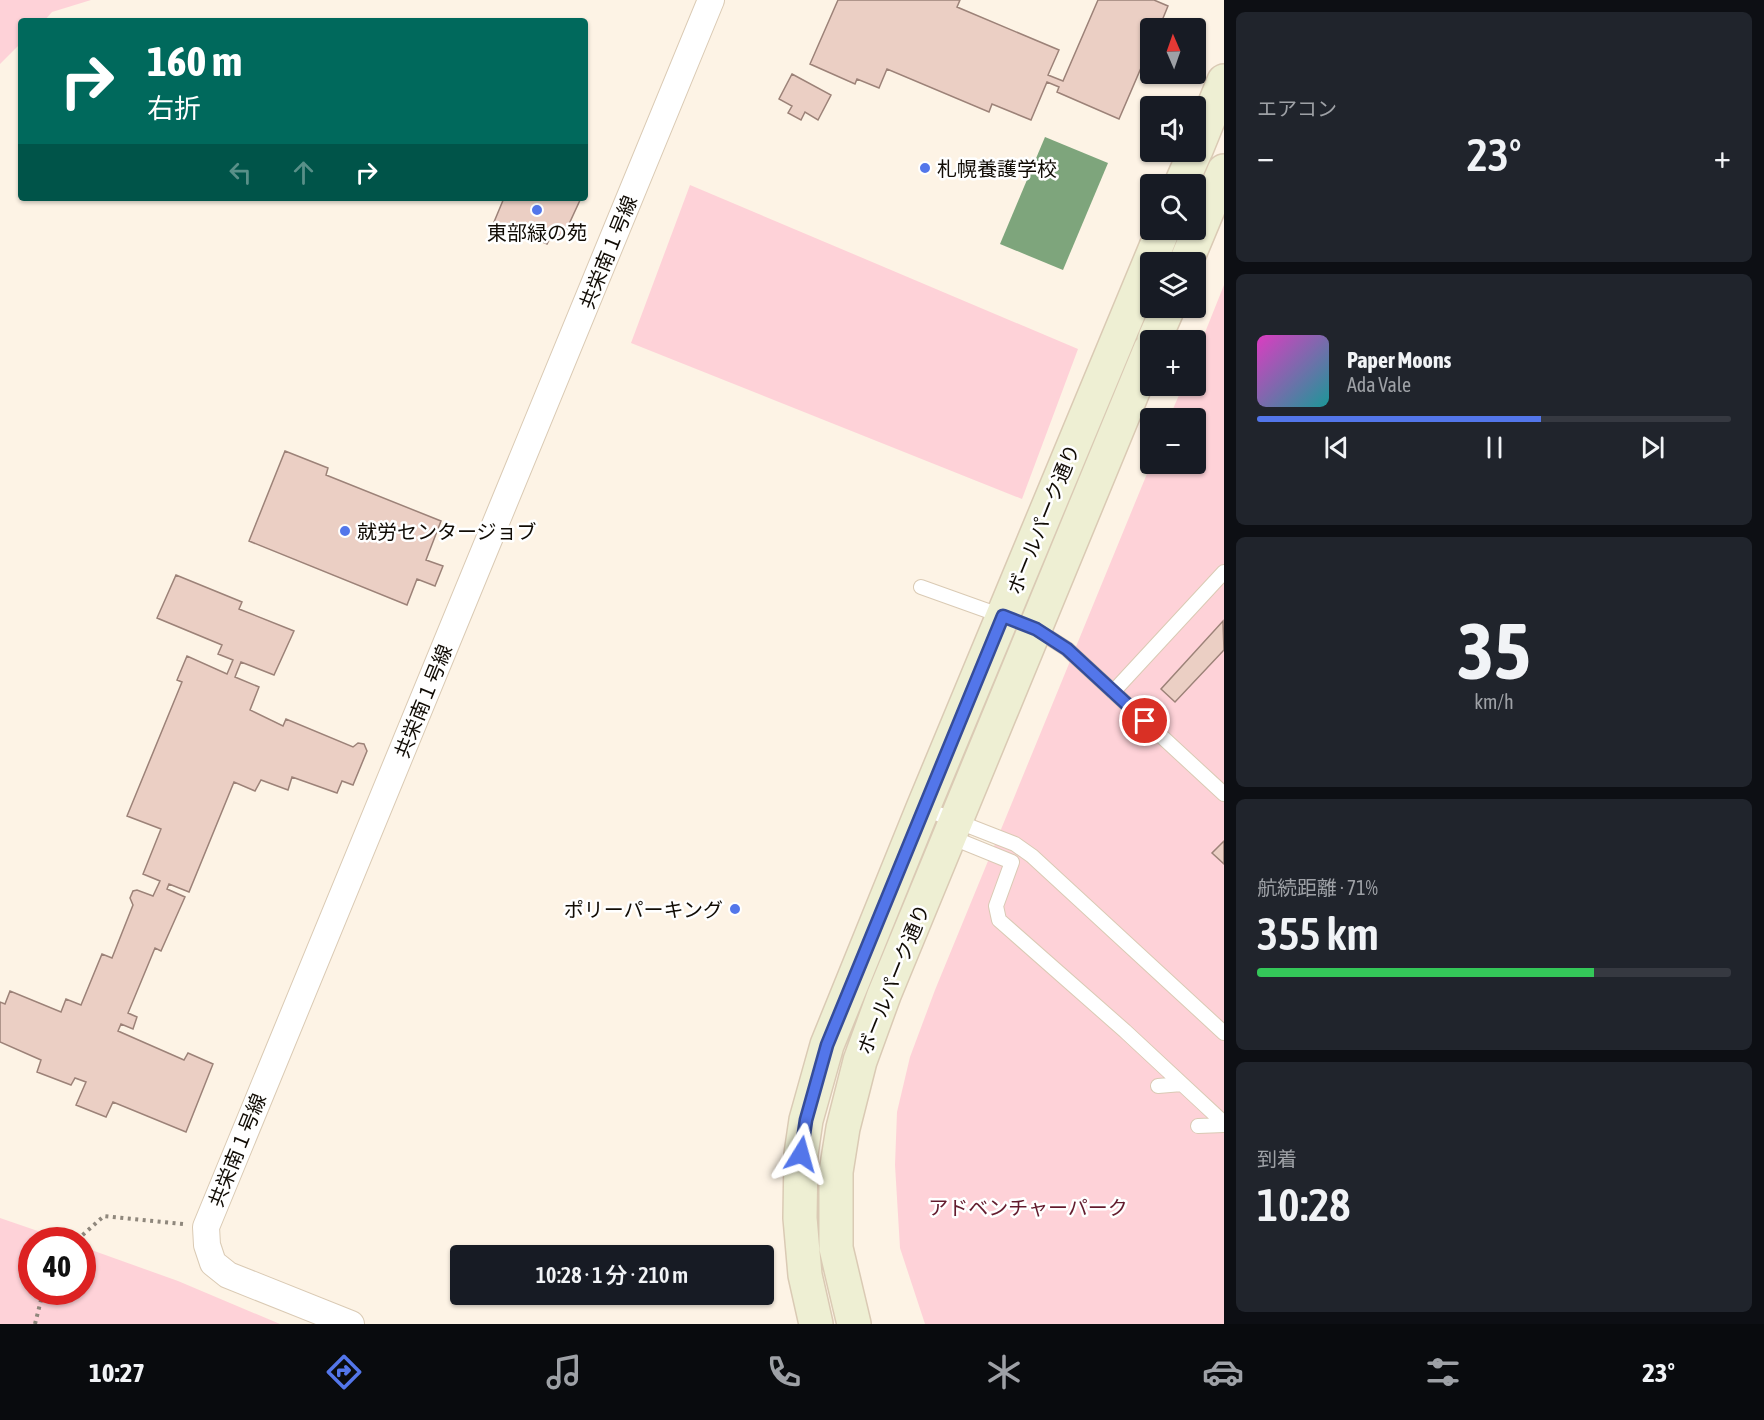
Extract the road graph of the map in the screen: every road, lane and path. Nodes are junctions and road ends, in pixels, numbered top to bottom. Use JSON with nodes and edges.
{"nodes":[{"id":1,"x":711,"y":0,"type":"edge"},
{"id":2,"x":1224,"y":81,"type":"edge"},
{"id":3,"x":1216,"y":123,"type":"edge"},
{"id":4,"x":1206,"y":136,"type":"edge"},
{"id":5,"x":1224,"y":171,"type":"edge"},
{"id":6,"x":1159,"y":240,"type":"edge"},
{"id":7,"x":1190,"y":252,"type":"edge"},
{"id":8,"x":1140,"y":371,"type":"edge"},
{"id":9,"x":1224,"y":572,"type":"edge"},
{"id":10,"x":921,"y":587,"type":"dead end"},
{"id":11,"x":1019,"y":622,"type":"junction"},
{"id":12,"x":1113,"y":692,"type":"junction"},
{"id":13,"x":1224,"y":794,"type":"edge"},
{"id":14,"x":935,"y":824,"type":"junction"},
{"id":15,"x":1224,"y":1033,"type":"edge"},
{"id":16,"x":1182,"y":1084,"type":"junction"},
{"id":17,"x":1158,"y":1086,"type":"dead end"},
{"id":18,"x":1224,"y":1124,"type":"edge"},
{"id":19,"x":1198,"y":1126,"type":"dead end"},
{"id":20,"x":92,"y":1227,"type":"edge"},
{"id":21,"x":206,"y":1227,"type":"junction"},
{"id":22,"x":39,"y":1305,"type":"edge"},
{"id":23,"x":34,"y":1324,"type":"edge"},
{"id":24,"x":351,"y":1324,"type":"edge"},
{"id":25,"x":816,"y":1324,"type":"edge"},
{"id":26,"x":854,"y":1324,"type":"edge"}],
"edges":[{"from":1,"to":21,"type":"street","name":"共栄南１号線"},
{"from":2,"to":3,"type":"street"},
{"from":3,"to":4,"type":"street"},
{"from":5,"to":7,"type":"street"},
{"from":6,"to":11,"type":"street","name":"ボールパーク通り"},
{"from":8,"to":11,"type":"street","name":"ボールパーク通り"},
{"from":9,"to":12,"type":"lane"},
{"from":10,"to":11,"type":"lane"},
{"from":11,"to":12,"type":"lane"},
{"from":11,"to":14,"type":"street","name":"ボールパーク通り"},
{"from":12,"to":13,"type":"lane"},
{"from":14,"to":15,"type":"lane"},
{"from":14,"to":16,"type":"lane"},
{"from":14,"to":25,"type":"street","name":"ボールパーク通り"},
{"from":14,"to":26,"type":"street","name":"ボールパーク通り"},
{"from":16,"to":17,"type":"lane"},
{"from":16,"to":18,"type":"lane"},
{"from":18,"to":19,"type":"lane"},
{"from":20,"to":21,"type":"path"},
{"from":21,"to":24,"type":"street","name":"共栄南１号線"},
{"from":22,"to":23,"type":"path"}]}
